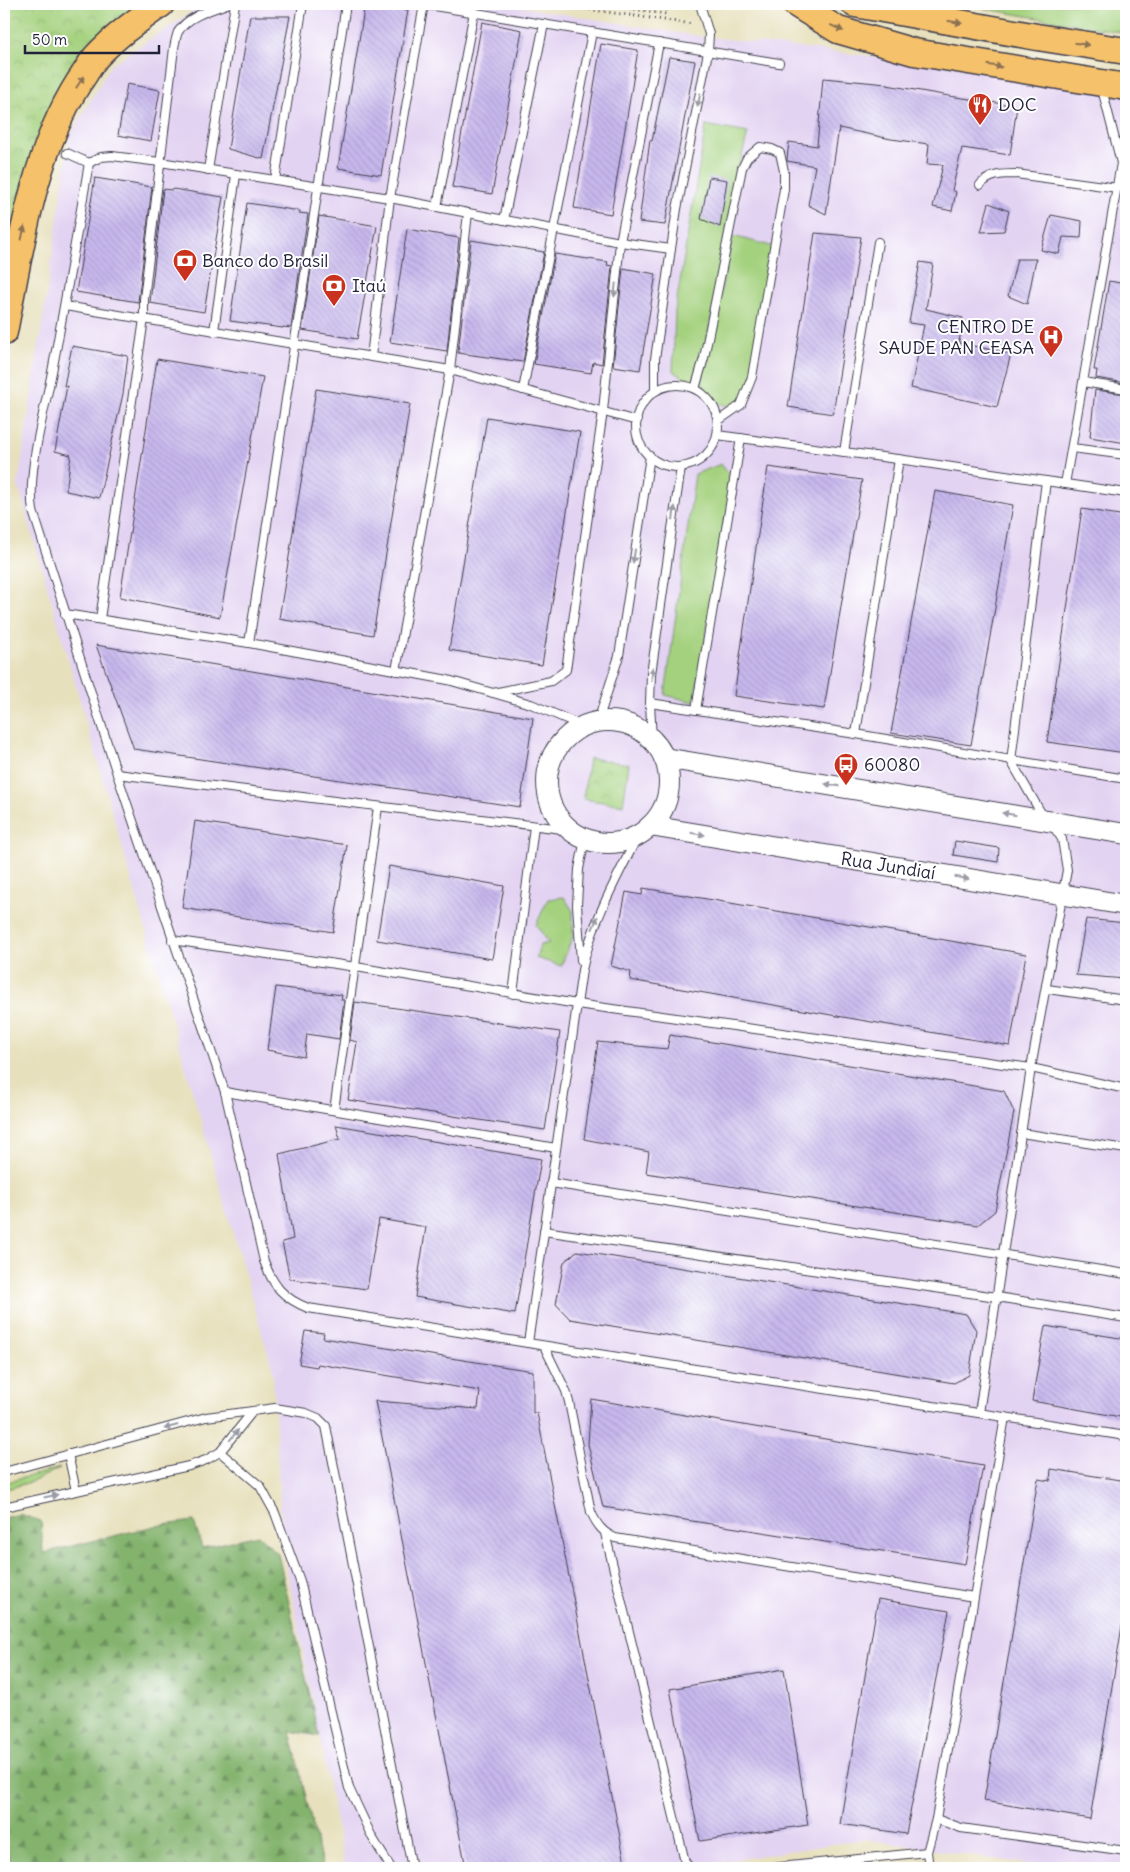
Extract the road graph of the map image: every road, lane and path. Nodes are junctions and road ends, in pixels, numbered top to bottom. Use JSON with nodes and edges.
{"nodes":[{"id":1,"x":161,"y":4,"type":"edge"},
{"id":2,"x":226,"y":4,"type":"edge"},
{"id":3,"x":235,"y":4,"type":"edge"},
{"id":4,"x":303,"y":4,"type":"edge"},
{"id":5,"x":346,"y":4,"type":"edge"},
{"id":6,"x":423,"y":4,"type":"edge"},
{"id":7,"x":550,"y":4,"type":"edge"},
{"id":8,"x":591,"y":4,"type":"edge"},
{"id":9,"x":600,"y":4,"type":"edge"},
{"id":10,"x":668,"y":4,"type":"edge"},
{"id":11,"x":700,"y":4,"type":"edge"},
{"id":12,"x":796,"y":4,"type":"edge"},
{"id":13,"x":855,"y":4,"type":"edge"},
{"id":14,"x":590,"y":10,"type":"junction"},
{"id":15,"x":474,"y":12,"type":"junction"},
{"id":16,"x":544,"y":24,"type":"junction"},
{"id":17,"x":694,"y":24,"type":"dead end"},
{"id":18,"x":592,"y":32,"type":"junction"},
{"id":19,"x":659,"y":43,"type":"junction"},
{"id":20,"x":1126,"y":51,"type":"edge"},
{"id":21,"x":708,"y":52,"type":"junction"},
{"id":22,"x":779,"y":63,"type":"dead end"},
{"id":23,"x":1100,"y":82,"type":"junction"},
{"id":24,"x":1126,"y":87,"type":"edge"},
{"id":25,"x":67,"y":153,"type":"dead end"},
{"id":26,"x":1126,"y":155,"type":"edge"},
{"id":27,"x":160,"y":162,"type":"junction"},
{"id":28,"x":89,"y":163,"type":"junction"},
{"id":29,"x":1121,"y":163,"type":"junction"},
{"id":30,"x":208,"y":170,"type":"junction"},
{"id":31,"x":236,"y":175,"type":"junction"},
{"id":32,"x":275,"y":180,"type":"junction"},
{"id":33,"x":980,"y":185,"type":"dead end"},
{"id":34,"x":317,"y":186,"type":"junction"},
{"id":35,"x":1118,"y":188,"type":"junction"},
{"id":36,"x":390,"y":198,"type":"junction"},
{"id":37,"x":437,"y":207,"type":"junction"},
{"id":38,"x":468,"y":213,"type":"junction"},
{"id":39,"x":504,"y":220,"type":"junction"},
{"id":40,"x":554,"y":229,"type":"junction"},
{"id":41,"x":620,"y":242,"type":"junction"},
{"id":42,"x":878,"y":242,"type":"dead end"},
{"id":43,"x":671,"y":249,"type":"junction"},
{"id":44,"x":65,"y":306,"type":"junction"},
{"id":45,"x":144,"y":319,"type":"junction"},
{"id":46,"x":214,"y":331,"type":"junction"},
{"id":47,"x":4,"y":332,"type":"edge"},
{"id":48,"x":295,"y":345,"type":"junction"},
{"id":49,"x":370,"y":357,"type":"junction"},
{"id":50,"x":450,"y":370,"type":"junction"},
{"id":51,"x":1083,"y":382,"type":"junction"},
{"id":52,"x":694,"y":389,"type":"junction"},
{"id":53,"x":1126,"y":389,"type":"edge"},
{"id":54,"x":523,"y":390,"type":"junction"},
{"id":55,"x":655,"y":391,"type":"junction"},
{"id":56,"x":603,"y":411,"type":"junction"},
{"id":57,"x":718,"y":421,"type":"junction"},
{"id":58,"x":637,"y":422,"type":"junction"},
{"id":59,"x":717,"y":435,"type":"junction"},
{"id":60,"x":741,"y":438,"type":"junction"},
{"id":61,"x":1072,"y":448,"type":"junction"},
{"id":62,"x":844,"y":452,"type":"junction"},
{"id":63,"x":1126,"y":455,"type":"edge"},
{"id":64,"x":650,"y":456,"type":"junction"},
{"id":65,"x":899,"y":459,"type":"junction"},
{"id":66,"x":681,"y":467,"type":"junction"},
{"id":67,"x":1046,"y":481,"type":"junction"},
{"id":68,"x":1065,"y":484,"type":"junction"},
{"id":69,"x":1126,"y":493,"type":"edge"},
{"id":70,"x":64,"y":614,"type":"junction"},
{"id":71,"x":100,"y":619,"type":"junction"},
{"id":72,"x":249,"y":643,"type":"junction"},
{"id":73,"x":396,"y":672,"type":"junction"},
{"id":74,"x":493,"y":693,"type":"junction"},
{"id":75,"x":650,"y":703,"type":"junction"},
{"id":76,"x":696,"y":710,"type":"junction"},
{"id":77,"x":591,"y":724,"type":"junction"},
{"id":78,"x":856,"y":734,"type":"junction"},
{"id":79,"x":652,"y":740,"type":"junction"},
{"id":80,"x":664,"y":758,"type":"junction"},
{"id":81,"x":1012,"y":761,"type":"junction"},
{"id":82,"x":117,"y":774,"type":"junction"},
{"id":83,"x":1126,"y":779,"type":"edge"},
{"id":84,"x":378,"y":807,"type":"junction"},
{"id":85,"x":1045,"y":820,"type":"junction"},
{"id":86,"x":534,"y":826,"type":"junction"},
{"id":87,"x":644,"y":831,"type":"junction"},
{"id":88,"x":1126,"y":834,"type":"edge"},
{"id":89,"x":578,"y":835,"type":"junction"},
{"id":90,"x":1062,"y":894,"type":"junction"},
{"id":91,"x":1126,"y":905,"type":"edge"},
{"id":92,"x":172,"y":940,"type":"junction"},
{"id":93,"x":356,"y":968,"type":"junction"},
{"id":94,"x":582,"y":970,"type":"junction"},
{"id":95,"x":1047,"y":989,"type":"junction"},
{"id":96,"x":513,"y":994,"type":"junction"},
{"id":97,"x":1126,"y":1000,"type":"edge"},
{"id":98,"x":577,"y":1004,"type":"junction"},
{"id":99,"x":1031,"y":1068,"type":"junction"},
{"id":100,"x":1126,"y":1089,"type":"edge"},
{"id":101,"x":225,"y":1092,"type":"junction"},
{"id":102,"x":334,"y":1110,"type":"junction"},
{"id":103,"x":1022,"y":1133,"type":"junction"},
{"id":104,"x":556,"y":1148,"type":"junction"},
{"id":105,"x":1126,"y":1149,"type":"edge"},
{"id":106,"x":551,"y":1183,"type":"junction"},
{"id":107,"x":544,"y":1232,"type":"junction"},
{"id":108,"x":1003,"y":1255,"type":"junction"},
{"id":109,"x":1126,"y":1274,"type":"edge"},
{"id":110,"x":997,"y":1297,"type":"junction"},
{"id":111,"x":1126,"y":1318,"type":"edge"},
{"id":112,"x":528,"y":1343,"type":"junction"},
{"id":113,"x":544,"y":1346,"type":"junction"},
{"id":114,"x":253,"y":1411,"type":"junction"},
{"id":115,"x":979,"y":1413,"type":"junction"},
{"id":116,"x":1005,"y":1417,"type":"junction"},
{"id":117,"x":1126,"y":1436,"type":"edge"},
{"id":118,"x":220,"y":1452,"type":"junction"},
{"id":119,"x":68,"y":1454,"type":"junction"},
{"id":120,"x":4,"y":1472,"type":"edge"},
{"id":121,"x":76,"y":1491,"type":"junction"},
{"id":122,"x":4,"y":1506,"type":"edge"},
{"id":123,"x":605,"y":1533,"type":"junction"},
{"id":124,"x":974,"y":1597,"type":"junction"},
{"id":125,"x":936,"y":1819,"type":"junction"},
{"id":126,"x":1126,"y":1851,"type":"edge"},
{"id":127,"x":927,"y":1852,"type":"junction"},
{"id":128,"x":391,"y":1868,"type":"edge"},
{"id":129,"x":412,"y":1868,"type":"edge"},
{"id":130,"x":690,"y":1868,"type":"edge"},
{"id":131,"x":770,"y":1868,"type":"edge"},
{"id":132,"x":929,"y":1868,"type":"edge"}],
"edges":[{"from":47,"to":1,"type":"highway","one_way":true},
{"from":2,"to":27,"type":"lane"},
{"from":3,"to":30,"type":"lane"},
{"from":4,"to":32,"type":"lane"},
{"from":5,"to":34,"type":"lane"},
{"from":6,"to":15,"type":"lane"},
{"from":6,"to":36,"type":"lane"},
{"from":7,"to":14,"type":"path"},
{"from":8,"to":14,"type":"path"},
{"from":9,"to":10,"type":"path"},
{"from":11,"to":21,"type":"lane"},
{"from":12,"to":23,"type":"highway","one_way":true},
{"from":13,"to":20,"type":"highway","one_way":true},
{"from":14,"to":17,"type":"path"},
{"from":15,"to":16,"type":"lane"},
{"from":15,"to":37,"type":"lane"},
{"from":16,"to":18,"type":"lane"},
{"from":16,"to":39,"type":"lane"},
{"from":18,"to":19,"type":"lane"},
{"from":18,"to":40,"type":"lane"},
{"from":19,"to":21,"type":"lane"},
{"from":19,"to":41,"type":"lane"},
{"from":21,"to":22,"type":"lane"},
{"from":21,"to":43,"type":"lane","one_way":true},
{"from":23,"to":24,"type":"highway"},
{"from":23,"to":29,"type":"lane"},
{"from":25,"to":28,"type":"lane"},
{"from":26,"to":29,"type":"lane"},
{"from":27,"to":28,"type":"lane"},
{"from":27,"to":30,"type":"lane"},
{"from":27,"to":45,"type":"lane"},
{"from":28,"to":44,"type":"lane"},
{"from":29,"to":35,"type":"lane"},
{"from":30,"to":31,"type":"lane"},
{"from":31,"to":32,"type":"lane"},
{"from":31,"to":46,"type":"lane"},
{"from":32,"to":34,"type":"lane"},
{"from":33,"to":35,"type":"lane"},
{"from":34,"to":36,"type":"lane"},
{"from":34,"to":48,"type":"lane"},
{"from":35,"to":51,"type":"lane"},
{"from":36,"to":37,"type":"lane"},
{"from":36,"to":49,"type":"lane"},
{"from":37,"to":38,"type":"lane"},
{"from":38,"to":39,"type":"lane"},
{"from":38,"to":50,"type":"lane"},
{"from":39,"to":40,"type":"lane"},
{"from":40,"to":41,"type":"lane"},
{"from":40,"to":54,"type":"lane"},
{"from":41,"to":43,"type":"lane"},
{"from":41,"to":56,"type":"lane","one_way":true},
{"from":42,"to":62,"type":"lane"},
{"from":43,"to":55,"type":"lane"},
{"from":44,"to":45,"type":"lane"},
{"from":44,"to":70,"type":"lane"},
{"from":45,"to":46,"type":"lane"},
{"from":45,"to":71,"type":"lane"},
{"from":46,"to":48,"type":"lane"},
{"from":48,"to":49,"type":"lane"},
{"from":48,"to":72,"type":"lane"},
{"from":49,"to":50,"type":"lane"},
{"from":50,"to":54,"type":"lane"},
{"from":50,"to":73,"type":"lane"},
{"from":51,"to":53,"type":"lane"},
{"from":51,"to":61,"type":"lane"},
{"from":52,"to":55,"type":"lane"},
{"from":52,"to":57,"type":"lane"},
{"from":52,"to":57,"type":"lane"},
{"from":54,"to":56,"type":"lane"},
{"from":55,"to":58,"type":"lane"},
{"from":56,"to":58,"type":"lane"},
{"from":56,"to":74,"type":"lane"},
{"from":57,"to":59,"type":"lane"},
{"from":58,"to":64,"type":"lane"},
{"from":59,"to":60,"type":"lane"},
{"from":59,"to":66,"type":"lane"},
{"from":60,"to":62,"type":"lane"},
{"from":60,"to":76,"type":"lane"},
{"from":61,"to":63,"type":"lane"},
{"from":61,"to":68,"type":"lane"},
{"from":62,"to":65,"type":"lane"},
{"from":64,"to":66,"type":"lane"},
{"from":64,"to":77,"type":"lane","one_way":true},
{"from":65,"to":67,"type":"lane"},
{"from":65,"to":78,"type":"lane"},
{"from":75,"to":66,"type":"lane","one_way":true},
{"from":67,"to":68,"type":"lane"},
{"from":67,"to":81,"type":"lane"},
{"from":68,"to":69,"type":"lane"},
{"from":70,"to":71,"type":"lane"},
{"from":70,"to":82,"type":"lane"},
{"from":71,"to":72,"type":"lane"},
{"from":72,"to":73,"type":"lane"},
{"from":73,"to":74,"type":"lane"},
{"from":74,"to":77,"type":"lane"},
{"from":75,"to":76,"type":"lane"},
{"from":75,"to":79,"type":"lane"},
{"from":76,"to":78,"type":"lane"},
{"from":77,"to":79,"type":"street"},
{"from":77,"to":89,"type":"street"},
{"from":78,"to":81,"type":"lane"},
{"from":79,"to":80,"type":"street"},
{"from":85,"to":80,"type":"street","one_way":true},
{"from":80,"to":87,"type":"street"},
{"from":81,"to":83,"type":"lane"},
{"from":81,"to":85,"type":"lane"},
{"from":82,"to":84,"type":"lane"},
{"from":82,"to":92,"type":"lane"},
{"from":84,"to":86,"type":"lane"},
{"from":84,"to":93,"type":"lane"},
{"from":85,"to":88,"type":"street"},
{"from":85,"to":90,"type":"lane"},
{"from":86,"to":89,"type":"lane"},
{"from":86,"to":96,"type":"lane"},
{"from":87,"to":89,"type":"street"},
{"from":87,"to":90,"type":"street","name":"Rua Jundiaí","one_way":true},
{"from":94,"to":87,"type":"lane","one_way":true},
{"from":89,"to":94,"type":"lane"},
{"from":90,"to":91,"type":"street","name":"Rua Jundiaí"},
{"from":90,"to":95,"type":"lane"},
{"from":92,"to":93,"type":"lane"},
{"from":92,"to":101,"type":"lane"},
{"from":93,"to":96,"type":"lane"},
{"from":93,"to":102,"type":"lane"},
{"from":94,"to":98,"type":"lane"},
{"from":95,"to":97,"type":"lane"},
{"from":95,"to":99,"type":"lane"},
{"from":96,"to":98,"type":"lane"},
{"from":98,"to":99,"type":"lane"},
{"from":98,"to":104,"type":"lane"},
{"from":99,"to":100,"type":"lane"},
{"from":99,"to":103,"type":"lane"},
{"from":101,"to":102,"type":"lane"},
{"from":101,"to":112,"type":"lane"},
{"from":102,"to":104,"type":"lane"},
{"from":103,"to":105,"type":"lane"},
{"from":103,"to":108,"type":"lane"},
{"from":104,"to":106,"type":"lane"},
{"from":106,"to":107,"type":"lane"},
{"from":106,"to":108,"type":"lane"},
{"from":107,"to":110,"type":"lane"},
{"from":107,"to":112,"type":"lane"},
{"from":108,"to":109,"type":"lane"},
{"from":108,"to":110,"type":"lane"},
{"from":110,"to":111,"type":"lane"},
{"from":110,"to":115,"type":"lane"},
{"from":112,"to":113,"type":"lane"},
{"from":113,"to":115,"type":"lane"},
{"from":113,"to":123,"type":"lane"},
{"from":118,"to":114,"type":"lane","one_way":true},
{"from":114,"to":119,"type":"lane","one_way":true},
{"from":114,"to":129,"type":"lane"},
{"from":115,"to":116,"type":"lane"},
{"from":116,"to":117,"type":"lane"},
{"from":116,"to":124,"type":"lane"},
{"from":118,"to":121,"type":"lane"},
{"from":118,"to":128,"type":"lane"},
{"from":119,"to":120,"type":"lane"},
{"from":119,"to":121,"type":"lane"},
{"from":122,"to":121,"type":"lane","one_way":true},
{"from":123,"to":124,"type":"lane"},
{"from":123,"to":130,"type":"lane"},
{"from":124,"to":125,"type":"lane"},
{"from":125,"to":126,"type":"lane"},
{"from":125,"to":127,"type":"lane"},
{"from":127,"to":131,"type":"lane"},
{"from":127,"to":132,"type":"lane"}]}
